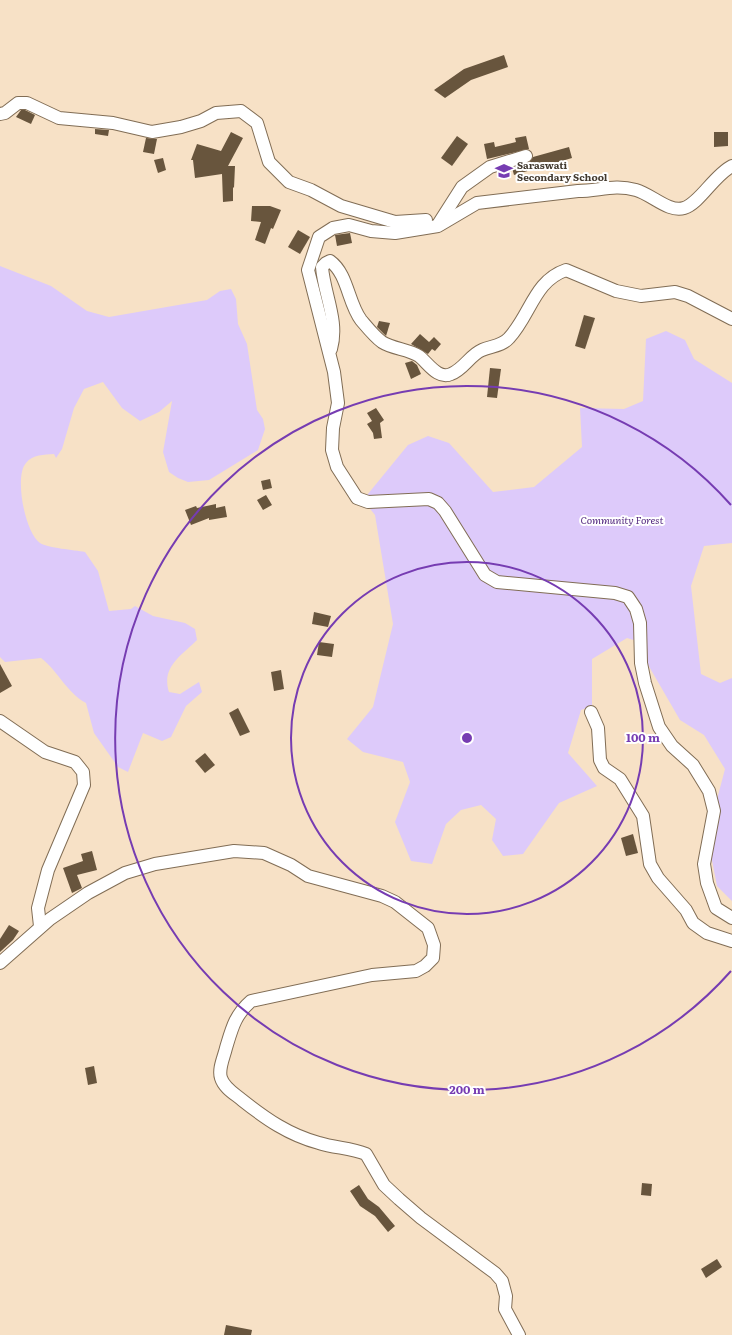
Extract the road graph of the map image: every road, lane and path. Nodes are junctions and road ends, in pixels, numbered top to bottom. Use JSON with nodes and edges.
{"nodes":[{"id":1,"x":0,"y":114,"type":"edge"},
{"id":2,"x":526,"y":156,"type":"dead end"},
{"id":3,"x":732,"y":166,"type":"edge"},
{"id":4,"x":440,"y":222,"type":"junction"},
{"id":5,"x":732,"y":318,"type":"edge"},
{"id":6,"x":329,"y":356,"type":"junction"},
{"id":7,"x":591,"y":712,"type":"dead end"},
{"id":8,"x":0,"y":721,"type":"edge"},
{"id":9,"x":732,"y":918,"type":"edge"},
{"id":10,"x":40,"y":926,"type":"junction"},
{"id":11,"x":732,"y":941,"type":"edge"},
{"id":12,"x":0,"y":963,"type":"edge"},
{"id":13,"x":519,"y":1335,"type":"edge"}],
"edges":[{"from":1,"to":4,"type":"street"},
{"from":2,"to":4,"type":"street"},
{"from":3,"to":4,"type":"street"},
{"from":4,"to":6,"type":"street"},
{"from":5,"to":6,"type":"street"},
{"from":6,"to":9,"type":"street"},
{"from":7,"to":11,"type":"street"},
{"from":8,"to":10,"type":"street"},
{"from":10,"to":12,"type":"street"},
{"from":10,"to":13,"type":"street"}]}
